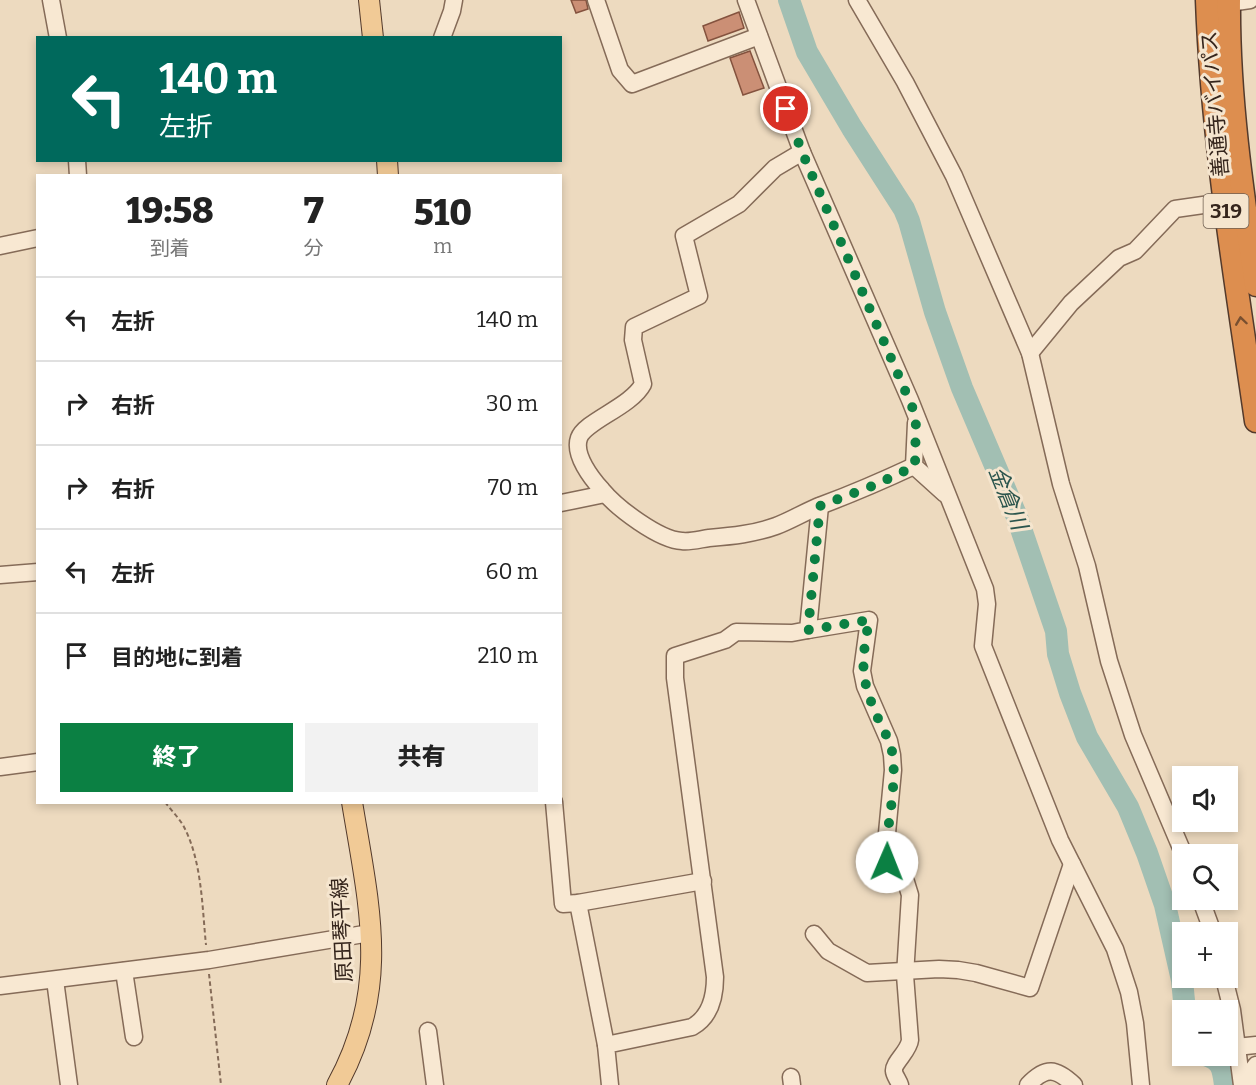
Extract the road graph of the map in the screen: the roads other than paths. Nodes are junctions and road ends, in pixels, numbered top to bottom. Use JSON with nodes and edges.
{"nodes":[{"id":1,"x":51,"y":0,"type":"edge"},
{"id":2,"x":369,"y":0,"type":"edge"},
{"id":3,"x":454,"y":0,"type":"edge"},
{"id":4,"x":596,"y":0,"type":"edge"},
{"id":5,"x":746,"y":0,"type":"edge"},
{"id":6,"x":857,"y":0,"type":"edge"},
{"id":7,"x":1228,"y":1,"type":"edge"},
{"id":8,"x":58,"y":36,"type":"edge"},
{"id":9,"x":373,"y":36,"type":"edge"},
{"id":10,"x":443,"y":36,"type":"edge"},
{"id":11,"x":759,"y":36,"type":"junction"},
{"id":12,"x":802,"y":152,"type":"junction"},
{"id":13,"x":1241,"y":199,"type":"edge"},
{"id":14,"x":36,"y":238,"type":"edge"},
{"id":15,"x":0,"y":246,"type":"edge"},
{"id":16,"x":1256,"y":285,"type":"edge"},
{"id":17,"x":1030,"y":353,"type":"junction"},
{"id":18,"x":916,"y":416,"type":"junction"},
{"id":19,"x":1256,"y":421,"type":"edge"},
{"id":20,"x":915,"y":466,"type":"junction"},
{"id":21,"x":605,"y":494,"type":"junction"},
{"id":22,"x":949,"y":498,"type":"junction"},
{"id":23,"x":562,"y":503,"type":"edge"},
{"id":24,"x":820,"y":506,"type":"junction"},
{"id":25,"x":36,"y":572,"type":"edge"},
{"id":26,"x":0,"y":575,"type":"edge"},
{"id":27,"x":808,"y":630,"type":"junction"},
{"id":28,"x":36,"y":762,"type":"edge"},
{"id":29,"x":0,"y":767,"type":"edge"},
{"id":30,"x":352,"y":804,"type":"edge"},
{"id":31,"x":554,"y":804,"type":"edge"},
{"id":32,"x":1179,"y":844,"type":"edge"},
{"id":33,"x":1072,"y":864,"type":"junction"},
{"id":34,"x":703,"y":881,"type":"junction"},
{"id":35,"x":578,"y":903,"type":"junction"},
{"id":36,"x":370,"y":933,"type":"junction"},
{"id":37,"x":814,"y":934,"type":"dead end"},
{"id":38,"x":906,"y":970,"type":"junction"},
{"id":39,"x":124,"y":971,"type":"junction"},
{"id":40,"x":56,"y":980,"type":"junction"},
{"id":41,"x":0,"y":986,"type":"edge"},
{"id":42,"x":428,"y":1031,"type":"dead end"},
{"id":43,"x":134,"y":1037,"type":"dead end"},
{"id":44,"x":606,"y":1045,"type":"junction"},
{"id":45,"x":1256,"y":1045,"type":"edge"},
{"id":46,"x":1238,"y":1047,"type":"edge"},
{"id":47,"x":1238,"y":1060,"type":"edge"},
{"id":48,"x":1256,"y":1065,"type":"edge"},
{"id":49,"x":69,"y":1085,"type":"edge"},
{"id":50,"x":337,"y":1085,"type":"edge"},
{"id":51,"x":435,"y":1085,"type":"edge"},
{"id":52,"x":609,"y":1085,"type":"edge"},
{"id":53,"x":900,"y":1085,"type":"edge"},
{"id":54,"x":1028,"y":1085,"type":"edge"},
{"id":55,"x":1074,"y":1085,"type":"edge"},
{"id":56,"x":1141,"y":1085,"type":"edge"},
{"id":57,"x":1242,"y":1085,"type":"edge"},
{"id":58,"x":1254,"y":1085,"type":"edge"}],
"edges":[{"from":1,"to":8,"type":"street"},
{"from":2,"to":9,"type":"main road"},
{"from":3,"to":10,"type":"street"},
{"from":4,"to":11,"type":"street"},
{"from":5,"to":11,"type":"street"},
{"from":6,"to":17,"type":"street"},
{"from":7,"to":13,"type":"highway","name":"善通寺バイパス","number":"319"},
{"from":11,"to":12,"type":"street"},
{"from":12,"to":18,"type":"street"},
{"from":12,"to":21,"type":"street"},
{"from":13,"to":16,"type":"highway","name":"善通寺バイパス","number":"319"},
{"from":13,"to":17,"type":"street"},
{"from":19,"to":13,"type":"highway","name":"善通寺バイパス","number":"319","one_way":true},
{"from":14,"to":15,"type":"street"},
{"from":17,"to":32,"type":"street"},
{"from":18,"to":20,"type":"street"},
{"from":18,"to":22,"type":"street"},
{"from":20,"to":22,"type":"street"},
{"from":20,"to":24,"type":"street"},
{"from":21,"to":23,"type":"street"},
{"from":21,"to":24,"type":"street"},
{"from":22,"to":33,"type":"street"},
{"from":24,"to":27,"type":"street"},
{"from":25,"to":26,"type":"street"},
{"from":27,"to":34,"type":"street"},
{"from":27,"to":38,"type":"street"},
{"from":28,"to":29,"type":"street"},
{"from":30,"to":36,"type":"main road","name":"原田琴平線"},
{"from":31,"to":35,"type":"street"},
{"from":33,"to":38,"type":"street"},
{"from":33,"to":56,"type":"street"},
{"from":34,"to":35,"type":"street"},
{"from":34,"to":44,"type":"street"},
{"from":35,"to":44,"type":"street"},
{"from":36,"to":39,"type":"street"},
{"from":36,"to":50,"type":"main road","name":"原田琴平線"},
{"from":37,"to":38,"type":"street"},
{"from":38,"to":53,"type":"street"},
{"from":39,"to":40,"type":"street"},
{"from":39,"to":43,"type":"street"},
{"from":40,"to":41,"type":"street"},
{"from":40,"to":49,"type":"street"},
{"from":42,"to":51,"type":"street"},
{"from":44,"to":52,"type":"street"},
{"from":45,"to":46,"type":"street"},
{"from":47,"to":57,"type":"street"},
{"from":48,"to":58,"type":"street"},
{"from":54,"to":55,"type":"street"}]}
